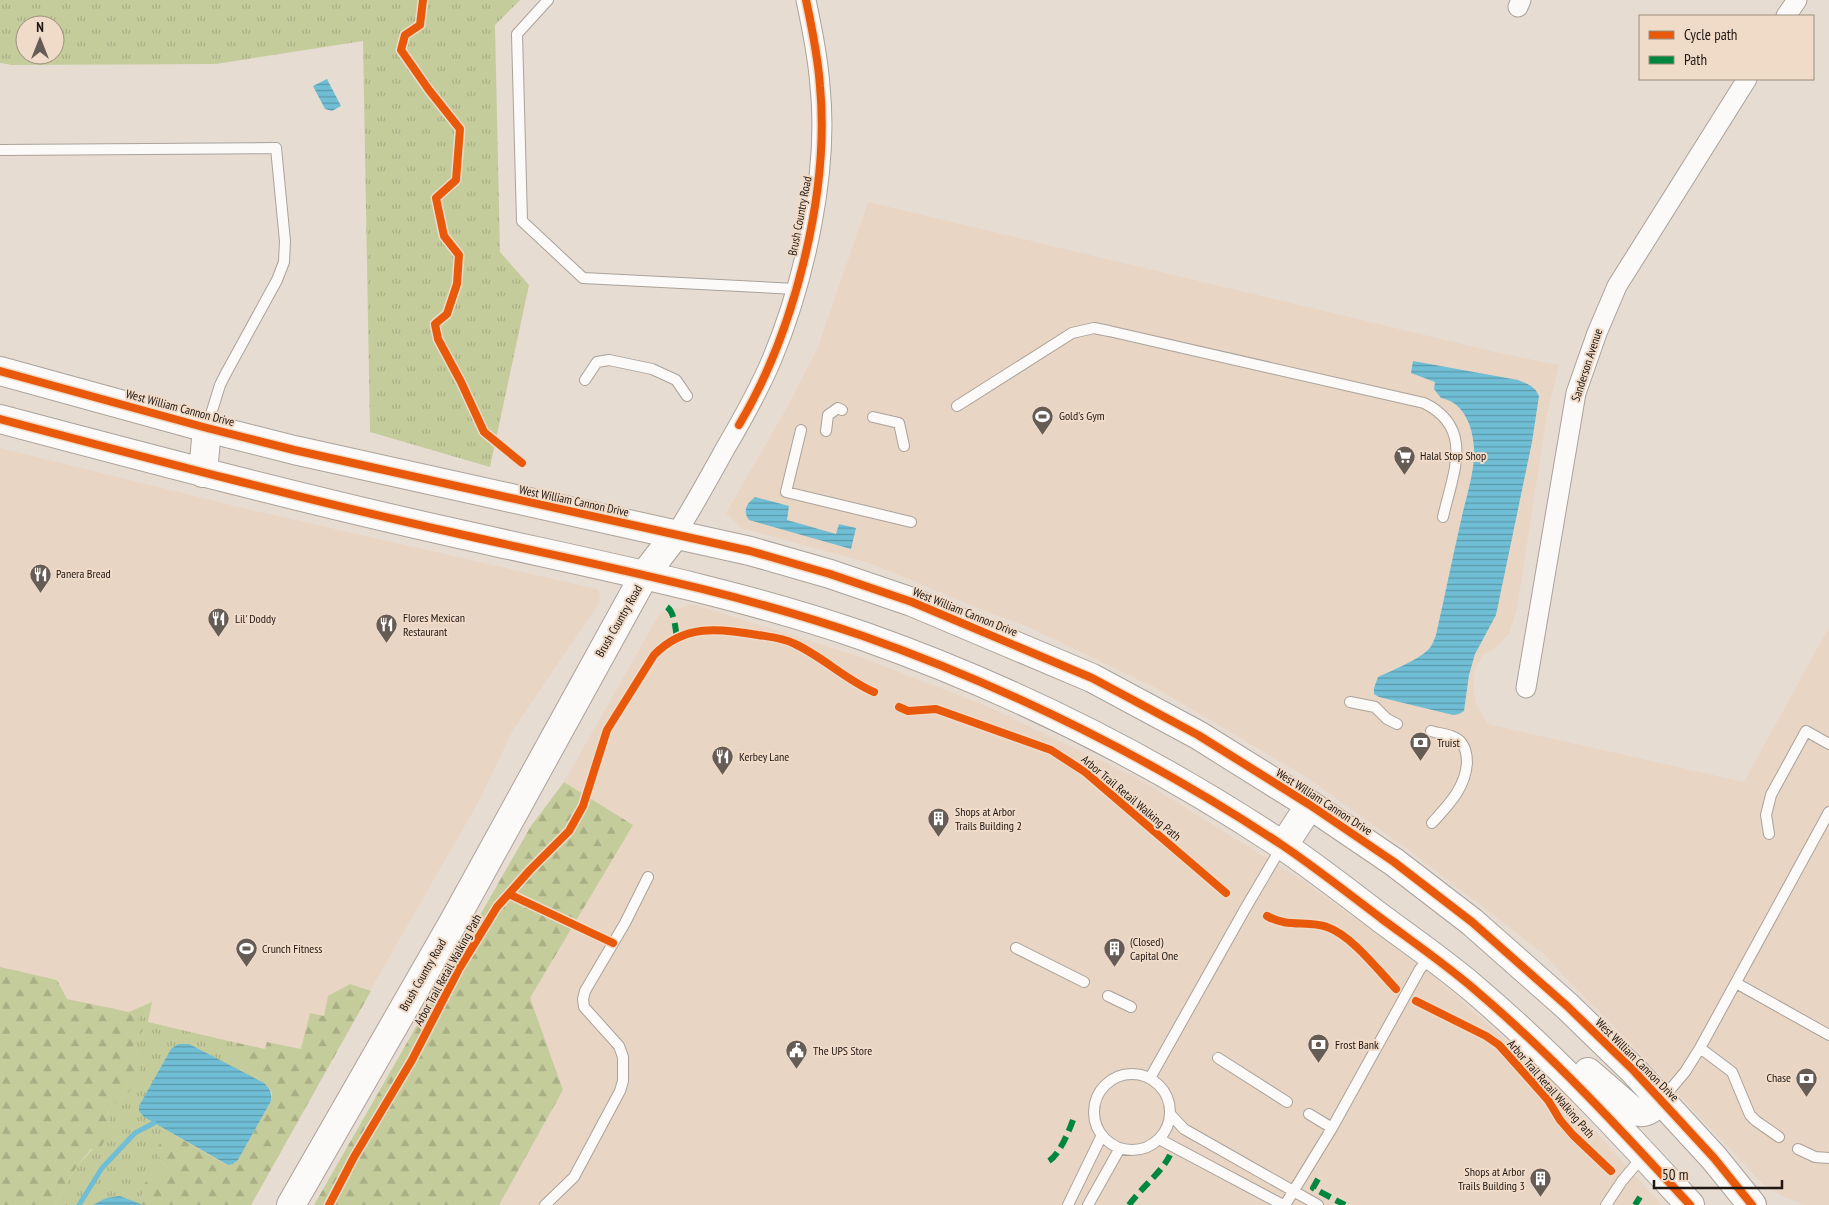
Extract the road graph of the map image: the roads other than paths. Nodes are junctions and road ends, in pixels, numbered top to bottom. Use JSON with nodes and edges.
{"nodes":[{"id":1,"x":548,"y":0,"type":"edge"},
{"id":2,"x":806,"y":0,"type":"edge"},
{"id":3,"x":1797,"y":0,"type":"edge"},
{"id":4,"x":1787,"y":15,"type":"edge"},
{"id":5,"x":1746,"y":80,"type":"edge"},
{"id":6,"x":0,"y":150,"type":"edge"},
{"id":7,"x":796,"y":289,"type":"junction"},
{"id":8,"x":0,"y":371,"type":"edge"},
{"id":9,"x":585,"y":380,"type":"dead end"},
{"id":10,"x":687,"y":396,"type":"dead end"},
{"id":11,"x":957,"y":406,"type":"dead end"},
{"id":12,"x":842,"y":410,"type":"dead end"},
{"id":13,"x":873,"y":417,"type":"dead end"},
{"id":14,"x":0,"y":419,"type":"edge"},
{"id":15,"x":207,"y":428,"type":"junction"},
{"id":16,"x":801,"y":430,"type":"dead end"},
{"id":17,"x":826,"y":431,"type":"dead end"},
{"id":18,"x":904,"y":446,"type":"dead end"},
{"id":19,"x":202,"y":473,"type":"junction"},
{"id":20,"x":1443,"y":517,"type":"dead end"},
{"id":21,"x":911,"y":522,"type":"dead end"},
{"id":22,"x":676,"y":534,"type":"junction"},
{"id":23,"x":645,"y":574,"type":"junction"},
{"id":24,"x":1526,"y":688,"type":"dead end"},
{"id":25,"x":1350,"y":702,"type":"dead end"},
{"id":26,"x":1397,"y":724,"type":"dead end"},
{"id":27,"x":1431,"y":731,"type":"dead end"},
{"id":28,"x":1829,"y":744,"type":"edge"},
{"id":29,"x":1310,"y":805,"type":"junction"},
{"id":30,"x":1829,"y":812,"type":"edge"},
{"id":31,"x":1432,"y":823,"type":"dead end"},
{"id":32,"x":1769,"y":834,"type":"dead end"},
{"id":33,"x":1283,"y":846,"type":"junction"},
{"id":34,"x":648,"y":877,"type":"dead end"},
{"id":35,"x":1016,"y":948,"type":"dead end"},
{"id":36,"x":1431,"y":956,"type":"junction"},
{"id":37,"x":1084,"y":982,"type":"dead end"},
{"id":38,"x":1736,"y":982,"type":"junction"},
{"id":39,"x":1108,"y":996,"type":"dead end"},
{"id":40,"x":1131,"y":1007,"type":"dead end"},
{"id":41,"x":1495,"y":1008,"type":"junction"},
{"id":42,"x":1829,"y":1035,"type":"edge"},
{"id":43,"x":1700,"y":1048,"type":"junction"},
{"id":44,"x":1218,"y":1058,"type":"dead end"},
{"id":45,"x":1150,"y":1078,"type":"junction"},
{"id":46,"x":1662,"y":1100,"type":"junction"},
{"id":47,"x":1287,"y":1102,"type":"dead end"},
{"id":48,"x":1309,"y":1114,"type":"dead end"},
{"id":49,"x":1170,"y":1115,"type":"junction"},
{"id":50,"x":1332,"y":1128,"type":"junction"},
{"id":51,"x":1102,"y":1135,"type":"junction"},
{"id":52,"x":1779,"y":1137,"type":"dead end"},
{"id":53,"x":1160,"y":1139,"type":"junction"},
{"id":54,"x":1120,"y":1148,"type":"junction"},
{"id":55,"x":1798,"y":1149,"type":"dead end"},
{"id":56,"x":1644,"y":1155,"type":"junction"},
{"id":57,"x":1829,"y":1158,"type":"edge"},
{"id":58,"x":1293,"y":1190,"type":"junction"},
{"id":59,"x":291,"y":1205,"type":"edge"},
{"id":60,"x":545,"y":1205,"type":"edge"},
{"id":61,"x":1068,"y":1205,"type":"edge"},
{"id":62,"x":1088,"y":1205,"type":"edge"},
{"id":63,"x":1284,"y":1205,"type":"edge"},
{"id":64,"x":1318,"y":1205,"type":"edge"},
{"id":65,"x":1606,"y":1205,"type":"edge"},
{"id":66,"x":1690,"y":1205,"type":"edge"},
{"id":67,"x":1752,"y":1205,"type":"edge"}],
"edges":[{"from":1,"to":7,"type":"lane"},
{"from":2,"to":7,"type":"street","name":"Brush Country Road"},
{"from":3,"to":4,"type":"street"},
{"from":5,"to":24,"type":"street","name":"Sanderson Avenue"},
{"from":6,"to":15,"type":"lane"},
{"from":7,"to":22,"type":"street","name":"Brush Country Road"},
{"from":8,"to":15,"type":"main road","name":"West William Cannon Drive"},
{"from":9,"to":10,"type":"lane"},
{"from":11,"to":20,"type":"lane"},
{"from":12,"to":17,"type":"lane"},
{"from":13,"to":18,"type":"lane"},
{"from":14,"to":19,"type":"main road"},
{"from":15,"to":19,"type":"main road"},
{"from":15,"to":22,"type":"main road","name":"West William Cannon Drive"},
{"from":16,"to":21,"type":"lane"},
{"from":19,"to":23,"type":"main road"},
{"from":22,"to":23,"type":"main road","name":"Brush Country Road"},
{"from":22,"to":29,"type":"main road","name":"West William Cannon Drive"},
{"from":23,"to":33,"type":"main road"},
{"from":23,"to":59,"type":"main road","name":"Brush Country Road"},
{"from":25,"to":26,"type":"lane"},
{"from":27,"to":31,"type":"lane"},
{"from":28,"to":32,"type":"lane"},
{"from":29,"to":33,"type":"main road"},
{"from":29,"to":46,"type":"main road","name":"West William Cannon Drive"},
{"from":30,"to":38,"type":"lane"},
{"from":33,"to":36,"type":"main road"},
{"from":33,"to":45,"type":"lane"},
{"from":34,"to":60,"type":"lane"},
{"from":35,"to":37,"type":"lane"},
{"from":36,"to":41,"type":"main road"},
{"from":36,"to":50,"type":"lane"},
{"from":38,"to":42,"type":"lane"},
{"from":38,"to":43,"type":"lane"},
{"from":39,"to":40,"type":"lane"},
{"from":41,"to":46,"type":"main road"},
{"from":41,"to":56,"type":"main road"},
{"from":43,"to":46,"type":"lane"},
{"from":43,"to":52,"type":"lane"},
{"from":44,"to":47,"type":"lane"},
{"from":45,"to":49,"type":"lane"},
{"from":45,"to":51,"type":"lane"},
{"from":46,"to":67,"type":"main road","name":"West William Cannon Drive"},
{"from":48,"to":50,"type":"lane"},
{"from":49,"to":53,"type":"lane"},
{"from":49,"to":58,"type":"lane"},
{"from":50,"to":58,"type":"lane"},
{"from":51,"to":54,"type":"lane"},
{"from":51,"to":61,"type":"lane"},
{"from":53,"to":54,"type":"lane"},
{"from":53,"to":63,"type":"lane"},
{"from":54,"to":62,"type":"lane"},
{"from":55,"to":57,"type":"lane"},
{"from":56,"to":65,"type":"lane"},
{"from":56,"to":66,"type":"main road"},
{"from":58,"to":63,"type":"lane"},
{"from":58,"to":64,"type":"lane"}]}
